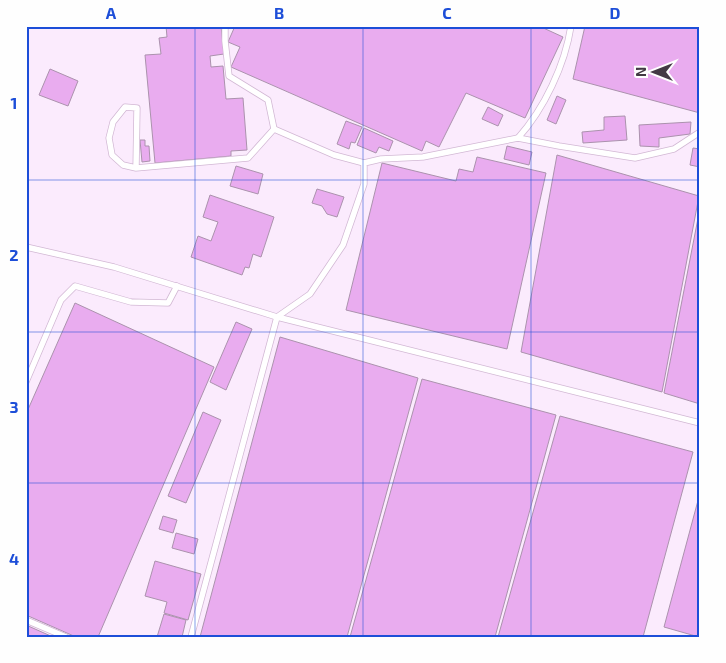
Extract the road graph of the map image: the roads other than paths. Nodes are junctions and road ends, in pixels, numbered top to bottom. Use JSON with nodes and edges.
{"nodes":[{"id":1,"x":225,"y":26,"type":"edge"},
{"id":2,"x":571,"y":26,"type":"edge"},
{"id":3,"x":274,"y":129,"type":"junction"},
{"id":4,"x":700,"y":132,"type":"edge"},
{"id":5,"x":518,"y":138,"type":"junction"},
{"id":6,"x":364,"y":163,"type":"junction"},
{"id":7,"x":136,"y":168,"type":"junction"},
{"id":8,"x":26,"y":247,"type":"edge"},
{"id":9,"x":176,"y":286,"type":"junction"},
{"id":10,"x":277,"y":317,"type":"junction"},
{"id":11,"x":26,"y":382,"type":"edge"},
{"id":12,"x":700,"y":423,"type":"edge"},
{"id":13,"x":26,"y":620,"type":"edge"},
{"id":14,"x":66,"y":637,"type":"edge"},
{"id":15,"x":191,"y":637,"type":"edge"}],
"edges":[{"from":1,"to":3,"type":"lane"},
{"from":2,"to":5,"type":"lane"},
{"from":3,"to":6,"type":"lane"},
{"from":3,"to":7,"type":"lane"},
{"from":4,"to":5,"type":"lane"},
{"from":5,"to":6,"type":"lane"},
{"from":6,"to":10,"type":"lane"},
{"from":7,"to":7,"type":"lane"},
{"from":8,"to":9,"type":"lane"},
{"from":9,"to":10,"type":"lane"},
{"from":9,"to":11,"type":"lane"},
{"from":10,"to":12,"type":"lane"},
{"from":10,"to":15,"type":"lane"},
{"from":13,"to":14,"type":"lane"}]}
